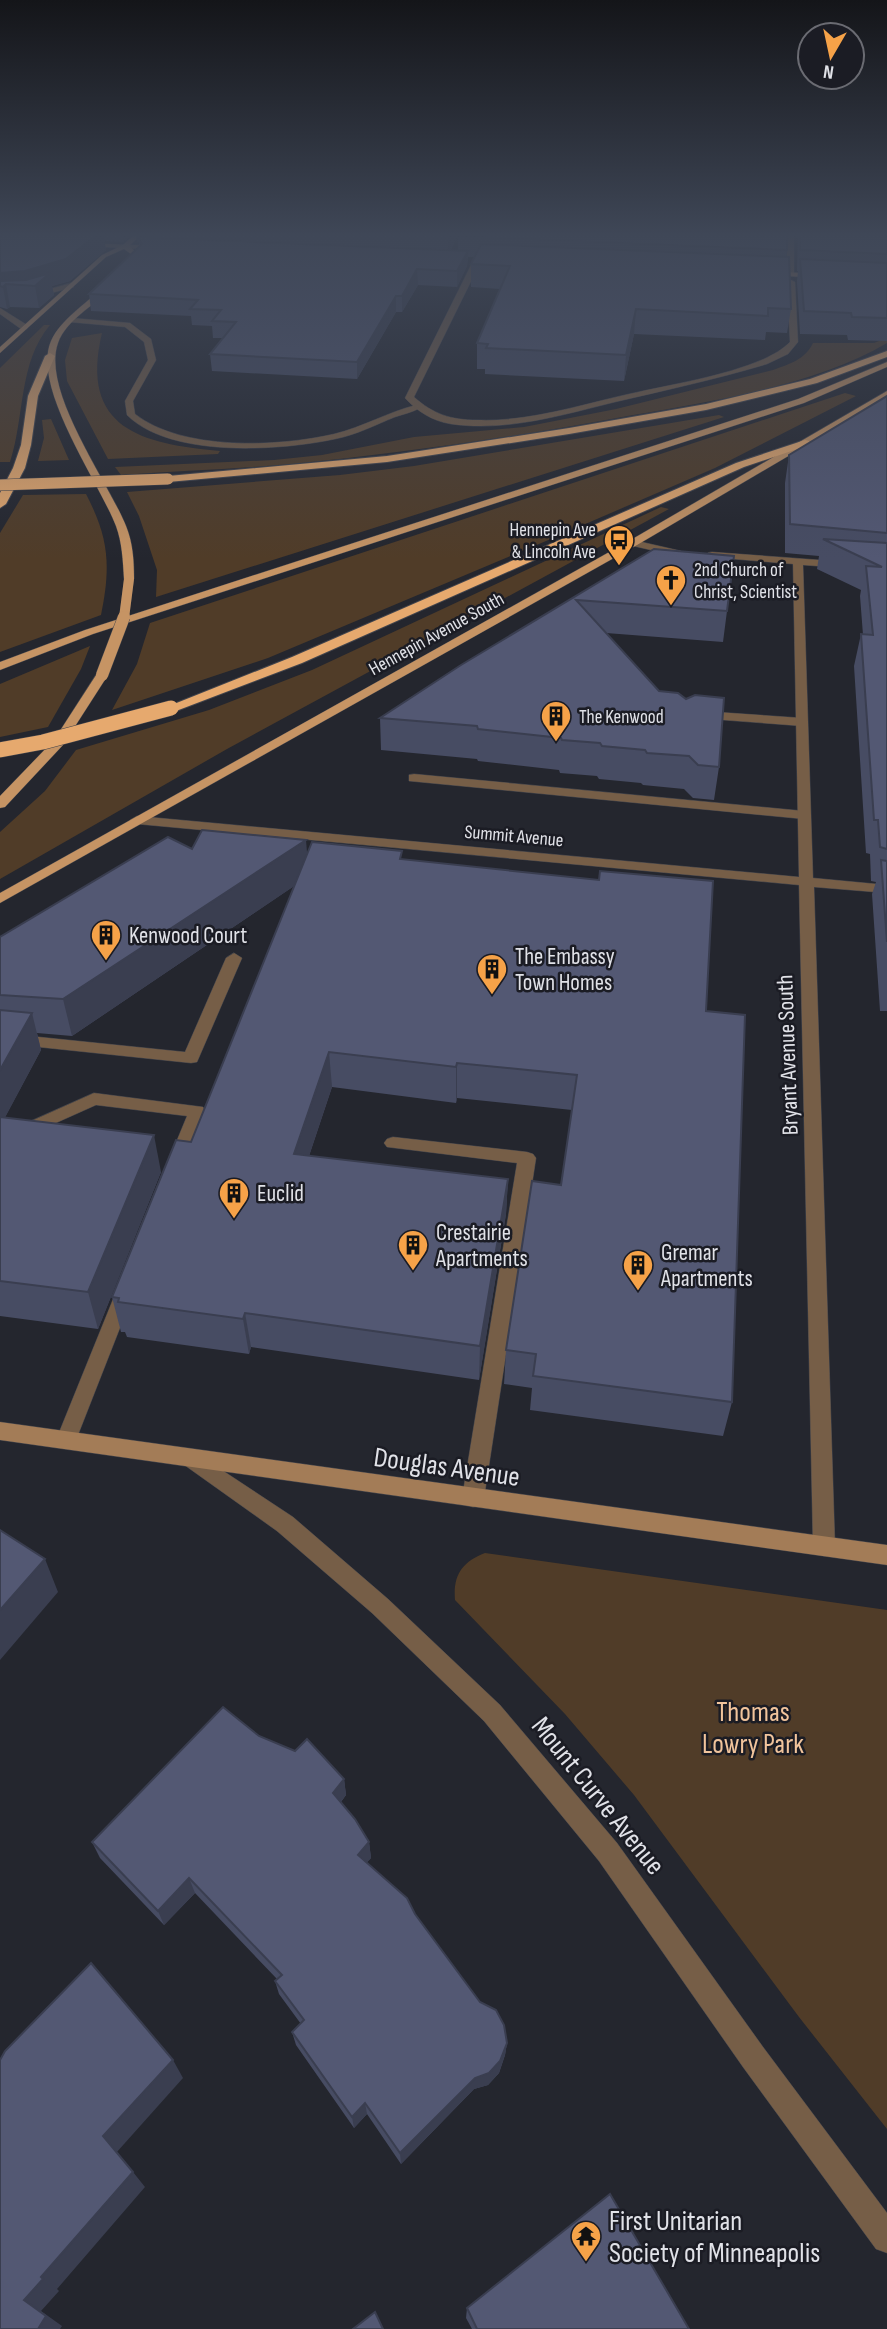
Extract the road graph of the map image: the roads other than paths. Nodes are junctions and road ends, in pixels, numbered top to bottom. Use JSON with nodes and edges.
{"nodes":[{"id":1,"x":54,"y":342,"type":"edge"},
{"id":2,"x":148,"y":342,"type":"edge"},
{"id":3,"x":437,"y":342,"type":"edge"},
{"id":4,"x":794,"y":342,"type":"edge"},
{"id":5,"x":887,"y":354,"type":"edge"},
{"id":6,"x":50,"y":356,"type":"junction"},
{"id":7,"x":887,"y":364,"type":"edge"},
{"id":8,"x":887,"y":394,"type":"edge"},
{"id":9,"x":416,"y":408,"type":"junction"},
{"id":10,"x":805,"y":443,"type":"junction"},
{"id":11,"x":0,"y":485,"type":"edge"},
{"id":12,"x":0,"y":504,"type":"edge"},
{"id":13,"x":632,"y":543,"type":"junction"},
{"id":14,"x":689,"y":554,"type":"edge"},
{"id":15,"x":703,"y":555,"type":"edge"},
{"id":16,"x":798,"y":562,"type":"junction"},
{"id":17,"x":887,"y":568,"type":"edge"},
{"id":18,"x":0,"y":666,"type":"edge"},
{"id":19,"x":684,"y":713,"type":"edge"},
{"id":20,"x":802,"y":722,"type":"junction"},
{"id":21,"x":0,"y":750,"type":"edge"},
{"id":22,"x":414,"y":778,"type":"dead end"},
{"id":23,"x":678,"y":788,"type":"edge"},
{"id":24,"x":677,"y":803,"type":"junction"},
{"id":25,"x":0,"y":804,"type":"edge"},
{"id":26,"x":804,"y":815,"type":"junction"},
{"id":27,"x":137,"y":820,"type":"junction"},
{"id":28,"x":806,"y":881,"type":"junction"},
{"id":29,"x":887,"y":889,"type":"edge"},
{"id":30,"x":0,"y":899,"type":"edge"},
{"id":31,"x":234,"y":958,"type":"dead end"},
{"id":32,"x":0,"y":1038,"type":"edge"},
{"id":33,"x":0,"y":1142,"type":"edge"},
{"id":34,"x":393,"y":1143,"type":"dead end"},
{"id":35,"x":172,"y":1174,"type":"edge"},
{"id":36,"x":132,"y":1275,"type":"edge"},
{"id":37,"x":0,"y":1430,"type":"edge"},
{"id":38,"x":66,"y":1440,"type":"junction"},
{"id":39,"x":190,"y":1458,"type":"junction"},
{"id":40,"x":473,"y":1498,"type":"junction"},
{"id":41,"x":824,"y":1546,"type":"junction"},
{"id":42,"x":887,"y":1555,"type":"edge"},
{"id":43,"x":887,"y":2238,"type":"edge"}],
"edges":[{"from":1,"to":6,"type":"main road"},
{"from":2,"to":9,"type":"street"},
{"from":3,"to":9,"type":"street"},
{"from":4,"to":9,"type":"street"},
{"from":5,"to":11,"type":"highway","bridge":true},
{"from":6,"to":12,"type":"highway"},
{"from":6,"to":25,"type":"main road","bridge":true},
{"from":7,"to":18,"type":"main road"},
{"from":8,"to":10,"type":"main road","name":"Hennepin Avenue South"},
{"from":10,"to":13,"type":"main road","name":"Hennepin Avenue South"},
{"from":10,"to":21,"type":"highway","bridge":true},
{"from":13,"to":14,"type":"street"},
{"from":13,"to":27,"type":"main road","name":"Hennepin Avenue South"},
{"from":15,"to":16,"type":"street"},
{"from":16,"to":17,"type":"street"},
{"from":16,"to":20,"type":"street","name":"Bryant Avenue South"},
{"from":19,"to":20,"type":"street"},
{"from":20,"to":26,"type":"street","name":"Bryant Avenue South"},
{"from":22,"to":24,"type":"street"},
{"from":23,"to":24,"type":"street"},
{"from":24,"to":26,"type":"street"},
{"from":26,"to":28,"type":"street","name":"Bryant Avenue South"},
{"from":27,"to":28,"type":"street","name":"Summit Avenue"},
{"from":27,"to":30,"type":"main road","name":"Hennepin Avenue South"},
{"from":28,"to":29,"type":"street","name":"Summit Avenue"},
{"from":28,"to":41,"type":"street","name":"Bryant Avenue South"},
{"from":31,"to":32,"type":"street"},
{"from":33,"to":35,"type":"street"},
{"from":34,"to":40,"type":"street"},
{"from":36,"to":38,"type":"street"},
{"from":37,"to":38,"type":"street","name":"Douglas Avenue"},
{"from":38,"to":39,"type":"street","name":"Douglas Avenue"},
{"from":39,"to":40,"type":"street","name":"Douglas Avenue"},
{"from":39,"to":43,"type":"street","name":"Mount Curve Avenue"},
{"from":40,"to":41,"type":"street","name":"Douglas Avenue"},
{"from":41,"to":42,"type":"street","name":"Douglas Avenue"}]}
